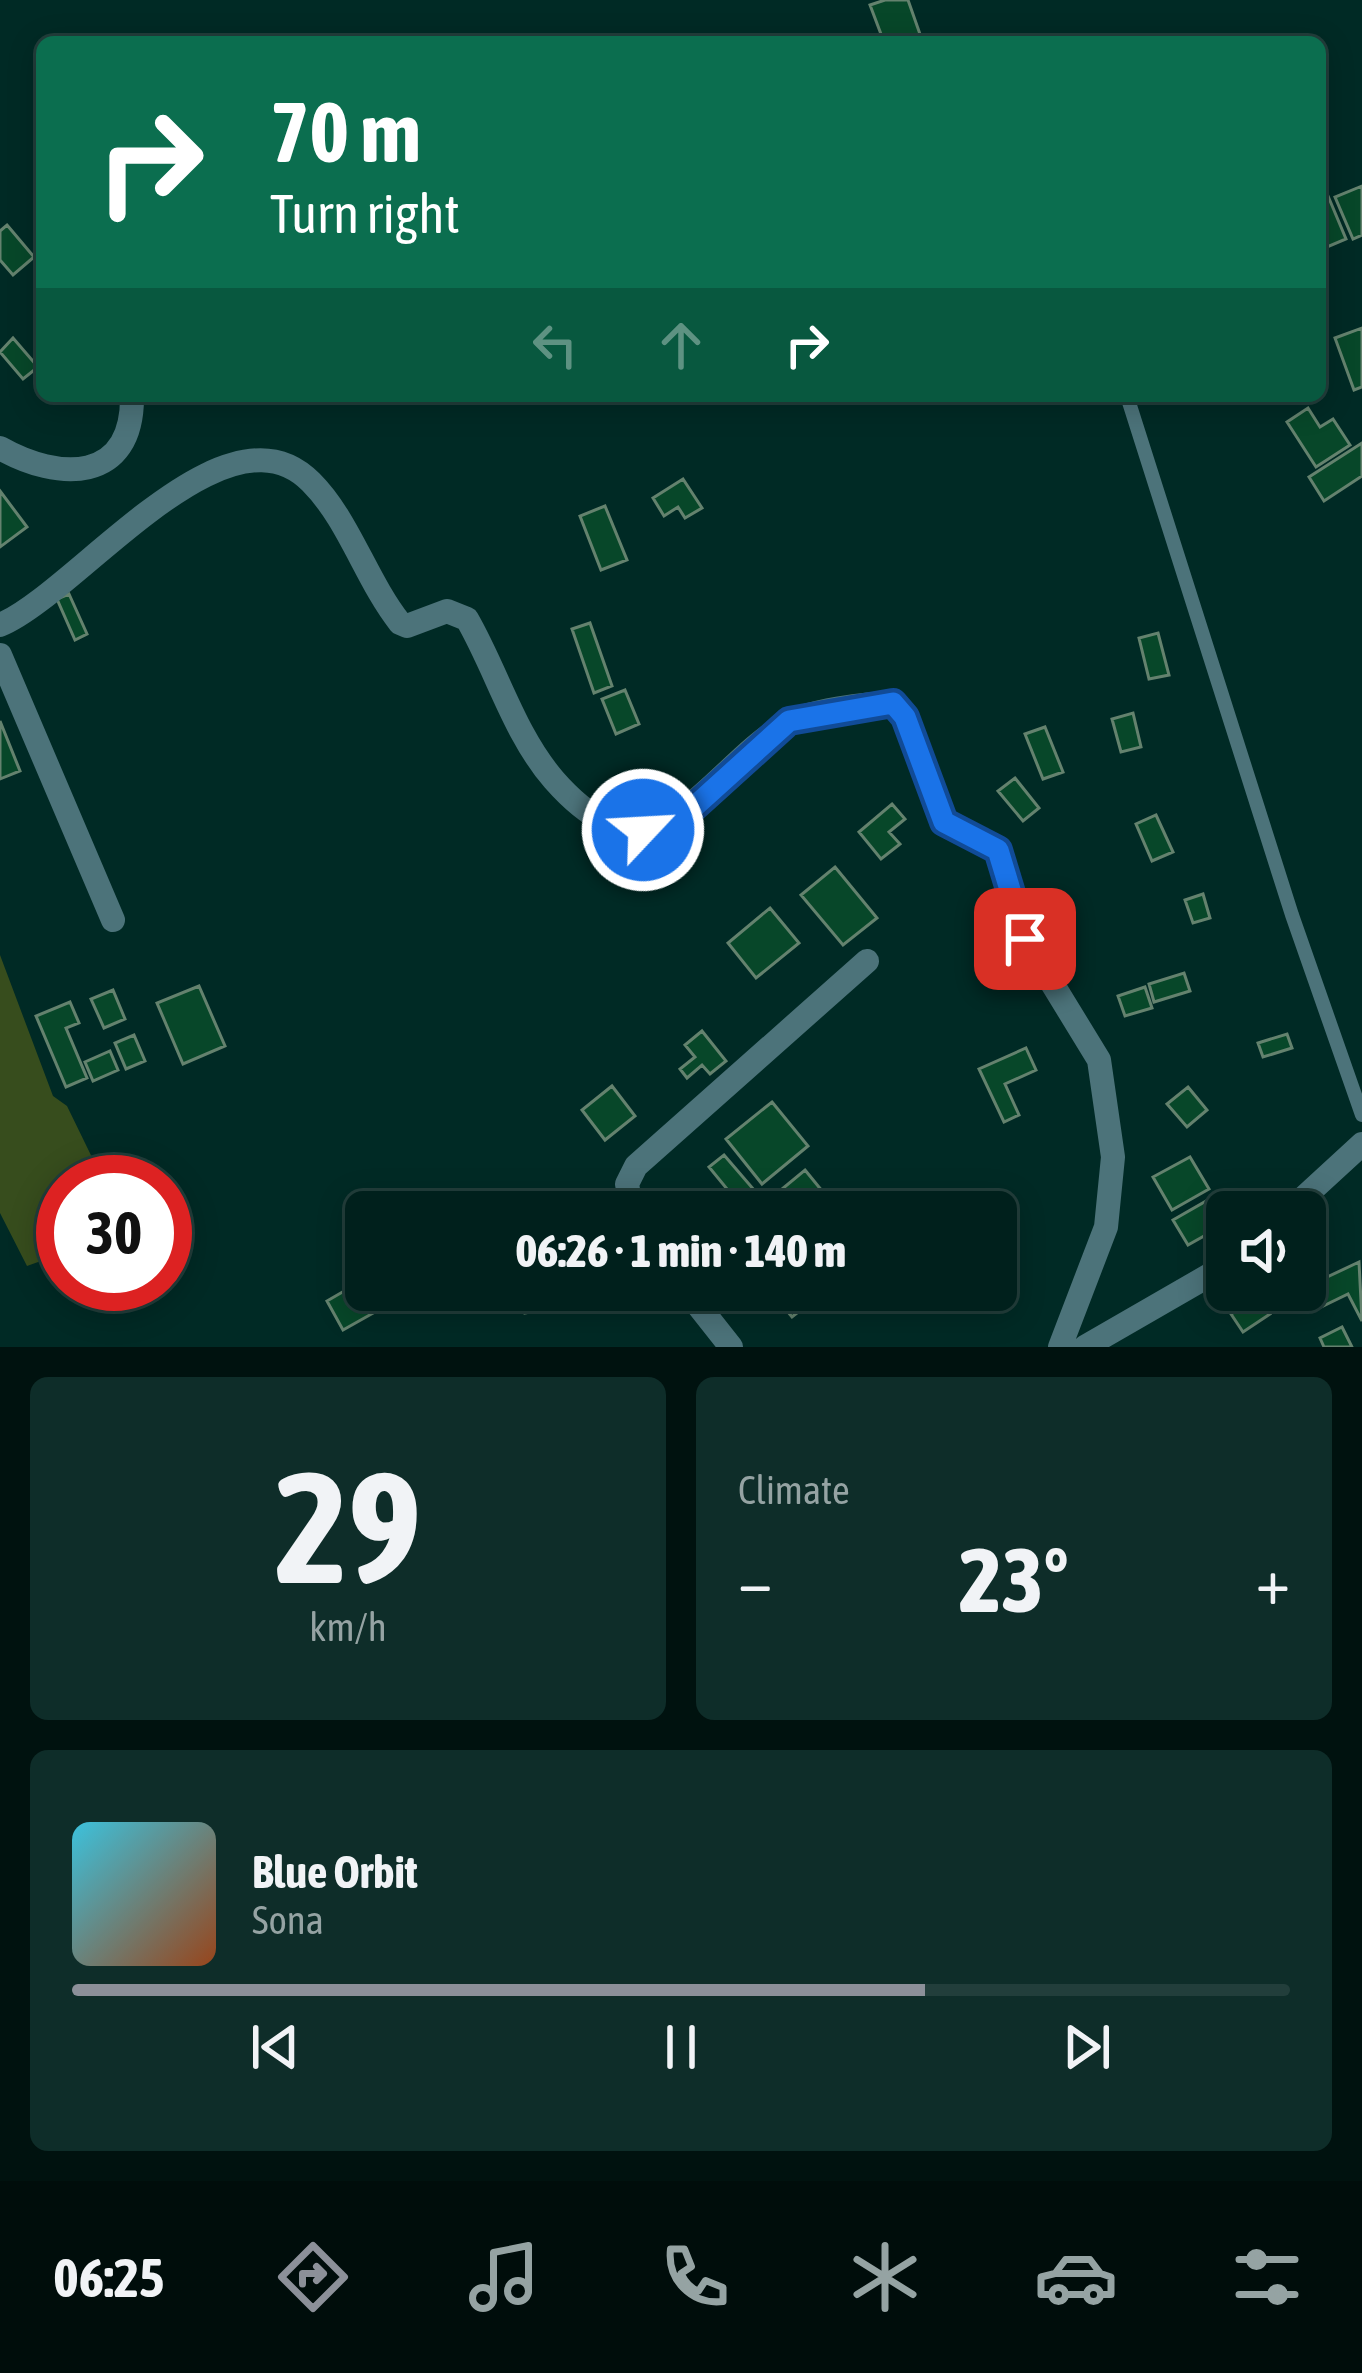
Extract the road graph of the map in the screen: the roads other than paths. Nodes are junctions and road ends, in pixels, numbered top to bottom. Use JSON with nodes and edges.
{"nodes":[{"id":1,"x":132,"y":402,"type":"edge"},
{"id":2,"x":1129,"y":402,"type":"edge"},
{"id":3,"x":0,"y":448,"type":"edge"},
{"id":4,"x":0,"y":625,"type":"edge"},
{"id":5,"x":0,"y":655,"type":"edge"},
{"id":6,"x":113,"y":920,"type":"dead end"},
{"id":7,"x":867,"y":962,"type":"dead end"},
{"id":8,"x":1362,"y":1115,"type":"edge"},
{"id":9,"x":1362,"y":1144,"type":"edge"},
{"id":10,"x":628,"y":1191,"type":"edge"},
{"id":11,"x":1311,"y":1191,"type":"edge"},
{"id":12,"x":1206,"y":1277,"type":"edge"},
{"id":13,"x":703,"y":1311,"type":"edge"},
{"id":14,"x":731,"y":1347,"type":"edge"},
{"id":15,"x":1060,"y":1347,"type":"edge"},
{"id":16,"x":1085,"y":1347,"type":"edge"}],
"edges":[{"from":1,"to":3,"type":"street"},
{"from":2,"to":8,"type":"lane"},
{"from":4,"to":15,"type":"street"},
{"from":5,"to":6,"type":"street"},
{"from":7,"to":10,"type":"street"},
{"from":9,"to":11,"type":"street"},
{"from":12,"to":16,"type":"street"},
{"from":13,"to":14,"type":"street"}]}
